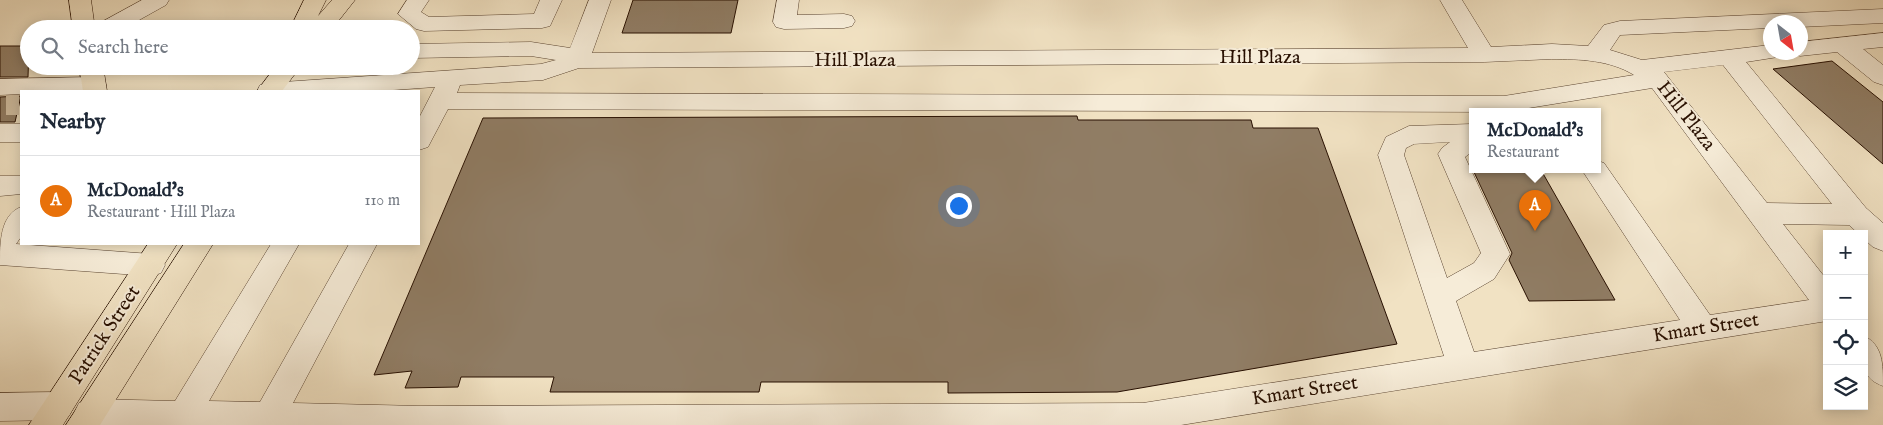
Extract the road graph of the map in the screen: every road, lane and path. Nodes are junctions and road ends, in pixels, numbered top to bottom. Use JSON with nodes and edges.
{"nodes":[{"id":1,"x":80,"y":0,"type":"edge"},
{"id":2,"x":158,"y":0,"type":"edge"},
{"id":3,"x":316,"y":0,"type":"edge"},
{"id":4,"x":344,"y":0,"type":"edge"},
{"id":5,"x":418,"y":0,"type":"edge"},
{"id":6,"x":551,"y":0,"type":"edge"},
{"id":7,"x":600,"y":0,"type":"edge"},
{"id":8,"x":788,"y":0,"type":"edge"},
{"id":9,"x":1451,"y":0,"type":"edge"},
{"id":10,"x":844,"y":11,"type":"edge"},
{"id":11,"x":1883,"y":16,"type":"edge"},
{"id":12,"x":83,"y":20,"type":"edge"},
{"id":13,"x":122,"y":20,"type":"edge"},
{"id":14,"x":306,"y":20,"type":"edge"},
{"id":15,"x":327,"y":20,"type":"edge"},
{"id":16,"x":418,"y":20,"type":"edge"},
{"id":17,"x":420,"y":21,"type":"edge"},
{"id":18,"x":542,"y":21,"type":"junction"},
{"id":19,"x":1883,"y":40,"type":"edge"},
{"id":20,"x":1841,"y":44,"type":"junction"},
{"id":21,"x":1808,"y":48,"type":"edge"},
{"id":22,"x":531,"y":49,"type":"junction"},
{"id":23,"x":420,"y":51,"type":"edge"},
{"id":24,"x":1595,"y":53,"type":"junction"},
{"id":25,"x":1763,"y":53,"type":"edge"},
{"id":26,"x":1484,"y":55,"type":"junction"},
{"id":27,"x":1730,"y":56,"type":"junction"},
{"id":28,"x":840,"y":60,"type":"junction"},
{"id":29,"x":577,"y":61,"type":"junction"},
{"id":30,"x":1651,"y":73,"type":"junction"},
{"id":31,"x":276,"y":75,"type":"edge"},
{"id":32,"x":280,"y":75,"type":"edge"},
{"id":33,"x":1883,"y":78,"type":"edge"},
{"id":34,"x":452,"y":79,"type":"junction"},
{"id":35,"x":98,"y":84,"type":"edge"},
{"id":36,"x":378,"y":87,"type":"edge"},
{"id":37,"x":65,"y":90,"type":"edge"},
{"id":38,"x":266,"y":90,"type":"edge"},
{"id":39,"x":266,"y":90,"type":"edge"},
{"id":40,"x":293,"y":90,"type":"edge"},
{"id":41,"x":440,"y":101,"type":"junction"},
{"id":42,"x":0,"y":133,"type":"edge"},
{"id":43,"x":20,"y":133,"type":"edge"},
{"id":44,"x":1469,"y":134,"type":"edge"},
{"id":45,"x":420,"y":139,"type":"edge"},
{"id":46,"x":1469,"y":143,"type":"edge"},
{"id":47,"x":1597,"y":173,"type":"edge"},
{"id":48,"x":20,"y":185,"type":"edge"},
{"id":49,"x":0,"y":186,"type":"edge"},
{"id":50,"x":1760,"y":213,"type":"junction"},
{"id":51,"x":1856,"y":214,"type":"junction"},
{"id":52,"x":20,"y":218,"type":"edge"},
{"id":53,"x":1883,"y":240,"type":"edge"},
{"id":54,"x":198,"y":245,"type":"edge"},
{"id":55,"x":284,"y":245,"type":"edge"},
{"id":56,"x":362,"y":245,"type":"edge"},
{"id":57,"x":0,"y":246,"type":"edge"},
{"id":58,"x":151,"y":251,"type":"edge"},
{"id":59,"x":0,"y":254,"type":"edge"},
{"id":60,"x":1439,"y":296,"type":"junction"},
{"id":61,"x":1823,"y":297,"type":"edge"},
{"id":62,"x":1823,"y":310,"type":"edge"},
{"id":63,"x":1703,"y":329,"type":"junction"},
{"id":64,"x":1868,"y":354,"type":"edge"},
{"id":65,"x":1463,"y":366,"type":"junction"},
{"id":66,"x":1883,"y":373,"type":"edge"},
{"id":67,"x":0,"y":407,"type":"edge"},
{"id":68,"x":184,"y":415,"type":"junction"},
{"id":69,"x":69,"y":417,"type":"edge"},
{"id":70,"x":269,"y":417,"type":"junction"}],
"edges":[{"from":1,"to":12,"type":"main road"},
{"from":2,"to":13,"type":"street"},
{"from":3,"to":14,"type":"main road"},
{"from":4,"to":15,"type":"main road"},
{"from":5,"to":16,"type":"street"},
{"from":6,"to":18,"type":"street"},
{"from":7,"to":29,"type":"street"},
{"from":8,"to":10,"type":"street"},
{"from":9,"to":26,"type":"street"},
{"from":10,"to":28,"type":"street"},
{"from":11,"to":24,"type":"street"},
{"from":17,"to":18,"type":"street"},
{"from":18,"to":22,"type":"street"},
{"from":19,"to":20,"type":"street"},
{"from":20,"to":21,"type":"street"},
{"from":20,"to":33,"type":"street"},
{"from":22,"to":23,"type":"street","name":"Hill Plaza"},
{"from":22,"to":29,"type":"street","name":"Hill Plaza"},
{"from":24,"to":26,"type":"street","name":"Hill Plaza"},
{"from":24,"to":30,"type":"street","name":"Hill Plaza"},
{"from":25,"to":27,"type":"street"},
{"from":26,"to":28,"type":"street","name":"Hill Plaza"},
{"from":27,"to":30,"type":"street"},
{"from":27,"to":51,"type":"street"},
{"from":28,"to":29,"type":"street","name":"Hill Plaza"},
{"from":29,"to":34,"type":"street","name":"Hill Plaza"},
{"from":30,"to":41,"type":"street"},
{"from":30,"to":50,"type":"street","name":"Hill Plaza"},
{"from":31,"to":38,"type":"main road"},
{"from":32,"to":39,"type":"main road"},
{"from":34,"to":36,"type":"street","name":"Hill Plaza"},
{"from":34,"to":41,"type":"street"},
{"from":35,"to":37,"type":"street"},
{"from":36,"to":40,"type":"street","name":"Hill Plaza"},
{"from":41,"to":45,"type":"street"},
{"from":42,"to":43,"type":"street"},
{"from":44,"to":60,"type":"street"},
{"from":46,"to":60,"type":"street"},
{"from":47,"to":63,"type":"street"},
{"from":48,"to":49,"type":"street"},
{"from":50,"to":51,"type":"street"},
{"from":50,"to":61,"type":"street","name":"Hill Plaza"},
{"from":51,"to":53,"type":"street"},
{"from":52,"to":57,"type":"street"},
{"from":54,"to":69,"type":"main road","name":"Patrick Street"},
{"from":55,"to":68,"type":"street"},
{"from":56,"to":70,"type":"street"},
{"from":58,"to":59,"type":"street"},
{"from":58,"to":69,"type":"main road","name":"Patrick Street"},
{"from":60,"to":65,"type":"street"},
{"from":62,"to":63,"type":"street","name":"Kmart Street"},
{"from":63,"to":65,"type":"street","name":"Kmart Street"},
{"from":64,"to":66,"type":"street"},
{"from":65,"to":70,"type":"street","name":"Kmart Street"},
{"from":67,"to":69,"type":"street","name":"Kmart Street"},
{"from":68,"to":69,"type":"street","name":"Kmart Street"},
{"from":68,"to":70,"type":"street","name":"Kmart Street"}]}
